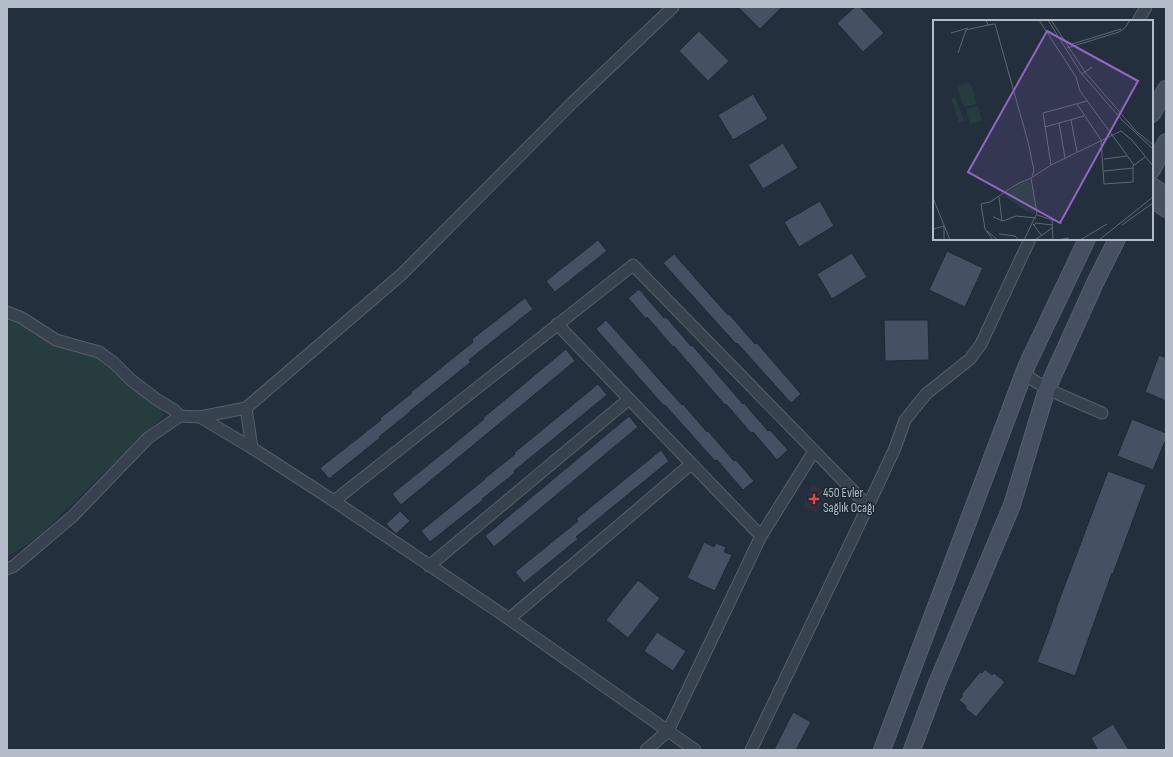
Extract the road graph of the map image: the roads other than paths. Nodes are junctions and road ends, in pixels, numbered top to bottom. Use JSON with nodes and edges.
{"nodes":[{"id":1,"x":673,"y":7,"type":"edge"},
{"id":2,"x":1146,"y":7,"type":"edge"},
{"id":3,"x":1139,"y":20,"type":"edge"},
{"id":4,"x":1166,"y":89,"type":"edge"},
{"id":5,"x":1153,"y":112,"type":"edge"},
{"id":6,"x":1166,"y":142,"type":"edge"},
{"id":7,"x":1153,"y":168,"type":"edge"},
{"id":8,"x":1153,"y":187,"type":"edge"},
{"id":9,"x":1166,"y":195,"type":"edge"},
{"id":10,"x":1153,"y":200,"type":"edge"},
{"id":11,"x":1166,"y":208,"type":"edge"},
{"id":12,"x":1030,"y":240,"type":"edge"},
{"id":13,"x":1087,"y":240,"type":"edge"},
{"id":14,"x":1116,"y":240,"type":"edge"},
{"id":15,"x":7,"y":312,"type":"edge"},
{"id":16,"x":557,"y":324,"type":"junction"},
{"id":17,"x":1024,"y":374,"type":"junction"},
{"id":18,"x":1047,"y":389,"type":"junction"},
{"id":19,"x":629,"y":399,"type":"junction"},
{"id":20,"x":246,"y":408,"type":"junction"},
{"id":21,"x":1102,"y":413,"type":"dead end"},
{"id":22,"x":180,"y":416,"type":"junction"},
{"id":23,"x":200,"y":417,"type":"junction"},
{"id":24,"x":252,"y":448,"type":"junction"},
{"id":25,"x":814,"y":451,"type":"junction"},
{"id":26,"x":691,"y":464,"type":"junction"},
{"id":27,"x":334,"y":501,"type":"junction"},
{"id":28,"x":868,"y":506,"type":"junction"},
{"id":29,"x":761,"y":536,"type":"junction"},
{"id":30,"x":429,"y":566,"type":"junction"},
{"id":31,"x":7,"y":569,"type":"edge"},
{"id":32,"x":509,"y":619,"type":"junction"},
{"id":33,"x":668,"y":732,"type":"junction"},
{"id":34,"x":646,"y":750,"type":"edge"},
{"id":35,"x":695,"y":750,"type":"edge"},
{"id":36,"x":751,"y":750,"type":"edge"},
{"id":37,"x":882,"y":750,"type":"edge"},
{"id":38,"x":912,"y":750,"type":"edge"}],
"edges":[{"from":1,"to":20,"type":"street"},
{"from":2,"to":3,"type":"street"},
{"from":4,"to":5,"type":"street"},
{"from":6,"to":7,"type":"street"},
{"from":8,"to":9,"type":"street"},
{"from":10,"to":11,"type":"street"},
{"from":12,"to":28,"type":"street"},
{"from":13,"to":17,"type":"street"},
{"from":14,"to":18,"type":"street"},
{"from":15,"to":22,"type":"street"},
{"from":16,"to":19,"type":"street"},
{"from":16,"to":25,"type":"street"},
{"from":16,"to":27,"type":"street"},
{"from":17,"to":18,"type":"street"},
{"from":17,"to":37,"type":"street"},
{"from":18,"to":21,"type":"street"},
{"from":18,"to":38,"type":"street"},
{"from":19,"to":26,"type":"street"},
{"from":19,"to":30,"type":"street"},
{"from":20,"to":23,"type":"street"},
{"from":20,"to":24,"type":"street"},
{"from":22,"to":23,"type":"street"},
{"from":22,"to":31,"type":"street"},
{"from":23,"to":24,"type":"street"},
{"from":24,"to":27,"type":"street"},
{"from":25,"to":28,"type":"street"},
{"from":25,"to":29,"type":"street"},
{"from":26,"to":29,"type":"street"},
{"from":26,"to":32,"type":"street"},
{"from":27,"to":30,"type":"street"},
{"from":28,"to":36,"type":"street"},
{"from":29,"to":33,"type":"street"},
{"from":30,"to":32,"type":"street"},
{"from":32,"to":33,"type":"street"},
{"from":33,"to":34,"type":"street"},
{"from":33,"to":35,"type":"street"}]}
